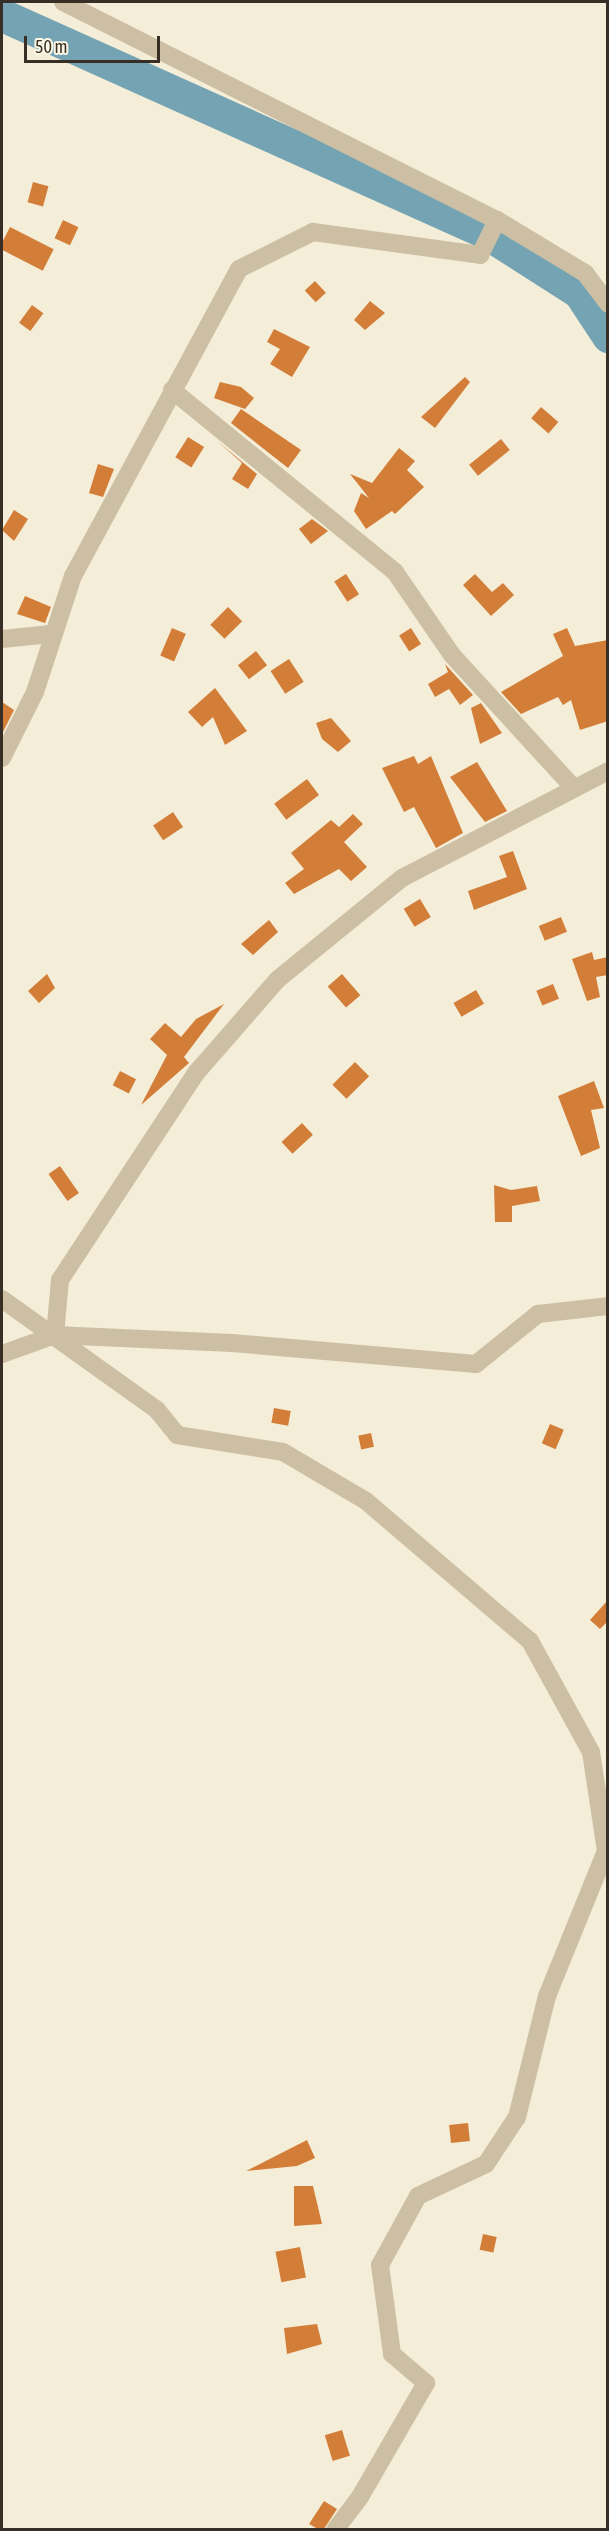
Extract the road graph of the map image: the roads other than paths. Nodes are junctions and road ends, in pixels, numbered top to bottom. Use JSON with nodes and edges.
{"nodes":[{"id":1,"x":63,"y":2,"type":"edge"},
{"id":2,"x":495,"y":227,"type":"junction"},
{"id":3,"x":608,"y":304,"type":"edge"},
{"id":4,"x":172,"y":390,"type":"junction"},
{"id":5,"x":51,"y":634,"type":"junction"},
{"id":6,"x":2,"y":639,"type":"edge"},
{"id":7,"x":2,"y":758,"type":"edge"},
{"id":8,"x":608,"y":771,"type":"edge"},
{"id":9,"x":574,"y":788,"type":"junction"},
{"id":10,"x":2,"y":1299,"type":"edge"},
{"id":11,"x":608,"y":1306,"type":"edge"},
{"id":12,"x":55,"y":1335,"type":"junction"},
{"id":13,"x":2,"y":1354,"type":"edge"},
{"id":14,"x":335,"y":2529,"type":"edge"}],
"edges":[{"from":1,"to":2,"type":"street"},
{"from":2,"to":3,"type":"street"},
{"from":2,"to":4,"type":"street"},
{"from":4,"to":5,"type":"street"},
{"from":4,"to":9,"type":"street"},
{"from":5,"to":6,"type":"street"},
{"from":5,"to":7,"type":"street"},
{"from":8,"to":9,"type":"street"},
{"from":9,"to":12,"type":"street"},
{"from":10,"to":12,"type":"street"},
{"from":11,"to":12,"type":"street"},
{"from":12,"to":13,"type":"street"},
{"from":12,"to":14,"type":"street"}]}
